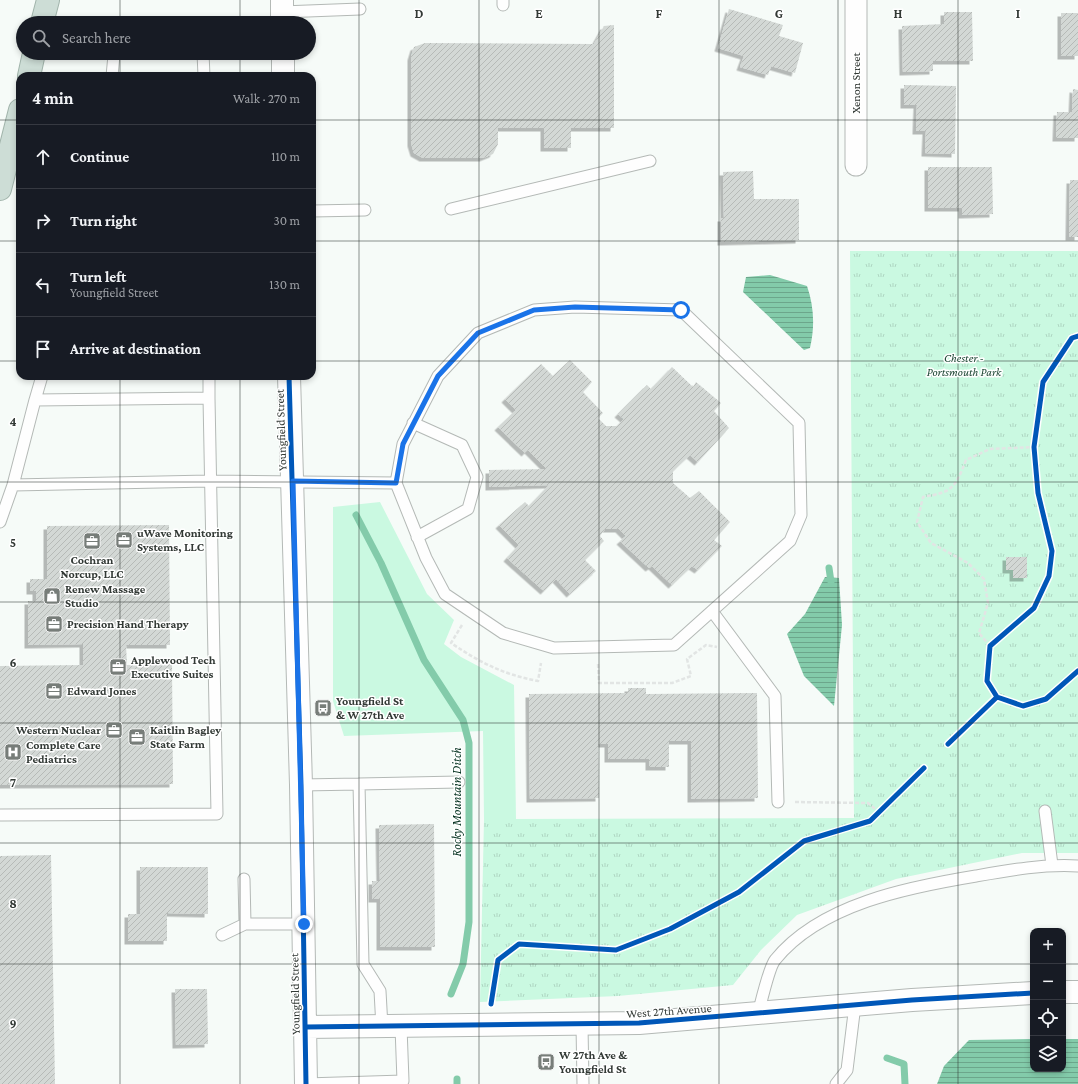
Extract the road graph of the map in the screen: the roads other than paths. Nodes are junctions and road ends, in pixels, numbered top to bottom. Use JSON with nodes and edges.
{"nodes":[{"id":1,"x":48,"y":0,"type":"edge"},
{"id":2,"x":856,"y":0,"type":"edge"},
{"id":3,"x":360,"y":9,"type":"dead end"},
{"id":4,"x":282,"y":12,"type":"edge"},
{"id":5,"x":44,"y":16,"type":"edge"},
{"id":6,"x":32,"y":60,"type":"edge"},
{"id":7,"x":114,"y":60,"type":"edge"},
{"id":8,"x":203,"y":60,"type":"edge"},
{"id":9,"x":283,"y":60,"type":"edge"},
{"id":10,"x":30,"y":72,"type":"edge"},
{"id":11,"x":113,"y":72,"type":"edge"},
{"id":12,"x":204,"y":72,"type":"edge"},
{"id":13,"x":283,"y":72,"type":"edge"},
{"id":14,"x":16,"y":126,"type":"edge"},
{"id":15,"x":650,"y":161,"type":"dead end"},
{"id":16,"x":856,"y":165,"type":"dead end"},
{"id":17,"x":0,"y":189,"type":"edge"},
{"id":18,"x":451,"y":209,"type":"dead end"},
{"id":19,"x":365,"y":210,"type":"dead end"},
{"id":20,"x":316,"y":211,"type":"edge"},
{"id":21,"x":41,"y":380,"type":"edge"},
{"id":22,"x":209,"y":380,"type":"edge"},
{"id":23,"x":289,"y":380,"type":"edge"},
{"id":24,"x":209,"y":398,"type":"junction"},
{"id":25,"x":35,"y":400,"type":"junction"},
{"id":26,"x":413,"y":423,"type":"junction"},
{"id":27,"x":209,"y":481,"type":"junction"},
{"id":28,"x":293,"y":481,"type":"junction"},
{"id":29,"x":396,"y":483,"type":"junction"},
{"id":30,"x":13,"y":485,"type":"junction"},
{"id":31,"x":0,"y":522,"type":"edge"},
{"id":32,"x":417,"y":537,"type":"junction"},
{"id":33,"x":712,"y":611,"type":"junction"},
{"id":34,"x":459,"y":782,"type":"dead end"},
{"id":35,"x":359,"y":784,"type":"junction"},
{"id":36,"x":301,"y":786,"type":"junction"},
{"id":37,"x":778,"y":802,"type":"road end"},
{"id":38,"x":1046,"y":811,"type":"dead end"},
{"id":39,"x":0,"y":815,"type":"edge"},
{"id":40,"x":1052,"y":865,"type":"junction"},
{"id":41,"x":1078,"y":866,"type":"edge"},
{"id":42,"x":244,"y":879,"type":"dead end"},
{"id":43,"x":245,"y":924,"type":"junction"},
{"id":44,"x":304,"y":924,"type":"junction"},
{"id":45,"x":222,"y":935,"type":"dead end"},
{"id":46,"x":1066,"y":992,"type":"edge"},
{"id":47,"x":1078,"y":992,"type":"edge"},
{"id":48,"x":1030,"y":993,"type":"edge"},
{"id":49,"x":855,"y":1005,"type":"junction"},
{"id":50,"x":758,"y":1014,"type":"junction"},
{"id":51,"x":582,"y":1025,"type":"junction"},
{"id":52,"x":306,"y":1027,"type":"junction"},
{"id":53,"x":392,"y":1027,"type":"junction"},
{"id":54,"x":306,"y":1084,"type":"edge"},
{"id":55,"x":583,"y":1084,"type":"edge"},
{"id":56,"x":836,"y":1084,"type":"edge"}],
"edges":[{"from":1,"to":5,"type":"highway"},
{"from":2,"to":16,"type":"street","name":"Xenon Street"},
{"from":3,"to":4,"type":"lane"},
{"from":6,"to":10,"type":"highway"},
{"from":7,"to":11,"type":"lane"},
{"from":8,"to":12,"type":"lane"},
{"from":9,"to":13,"type":"street"},
{"from":14,"to":17,"type":"highway"},
{"from":15,"to":18,"type":"lane"},
{"from":19,"to":20,"type":"lane"},
{"from":21,"to":25,"type":"lane"},
{"from":22,"to":24,"type":"lane"},
{"from":23,"to":28,"type":"street","name":"Youngfield Street"},
{"from":24,"to":25,"type":"lane"},
{"from":24,"to":27,"type":"lane"},
{"from":25,"to":30,"type":"lane"},
{"from":26,"to":29,"type":"lane"},
{"from":26,"to":32,"type":"lane"},
{"from":26,"to":33,"type":"lane"},
{"from":27,"to":28,"type":"lane"},
{"from":27,"to":30,"type":"lane"},
{"from":27,"to":39,"type":"lane"},
{"from":28,"to":29,"type":"lane"},
{"from":28,"to":36,"type":"street","name":"Youngfield Street"},
{"from":29,"to":32,"type":"lane"},
{"from":30,"to":31,"type":"lane"},
{"from":32,"to":33,"type":"lane"},
{"from":33,"to":37,"type":"lane"},
{"from":34,"to":35,"type":"lane"},
{"from":35,"to":36,"type":"lane"},
{"from":35,"to":53,"type":"lane"},
{"from":36,"to":44,"type":"street","name":"Youngfield Street"},
{"from":38,"to":40,"type":"lane"},
{"from":40,"to":41,"type":"lane"},
{"from":40,"to":50,"type":"lane"},
{"from":42,"to":43,"type":"lane"},
{"from":43,"to":44,"type":"lane"},
{"from":43,"to":45,"type":"lane"},
{"from":44,"to":52,"type":"street","name":"Youngfield Street"},
{"from":46,"to":47,"type":"street"},
{"from":48,"to":49,"type":"street","name":"West 27th Avenue"},
{"from":49,"to":50,"type":"street","name":"West 27th Avenue"},
{"from":49,"to":56,"type":"lane"},
{"from":50,"to":51,"type":"street","name":"West 27th Avenue"},
{"from":51,"to":53,"type":"street","name":"West 27th Avenue"},
{"from":51,"to":55,"type":"lane"},
{"from":52,"to":53,"type":"street","name":"West 27th Avenue"},
{"from":52,"to":54,"type":"street","name":"Youngfield Street"},
{"from":53,"to":54,"type":"lane"}]}
